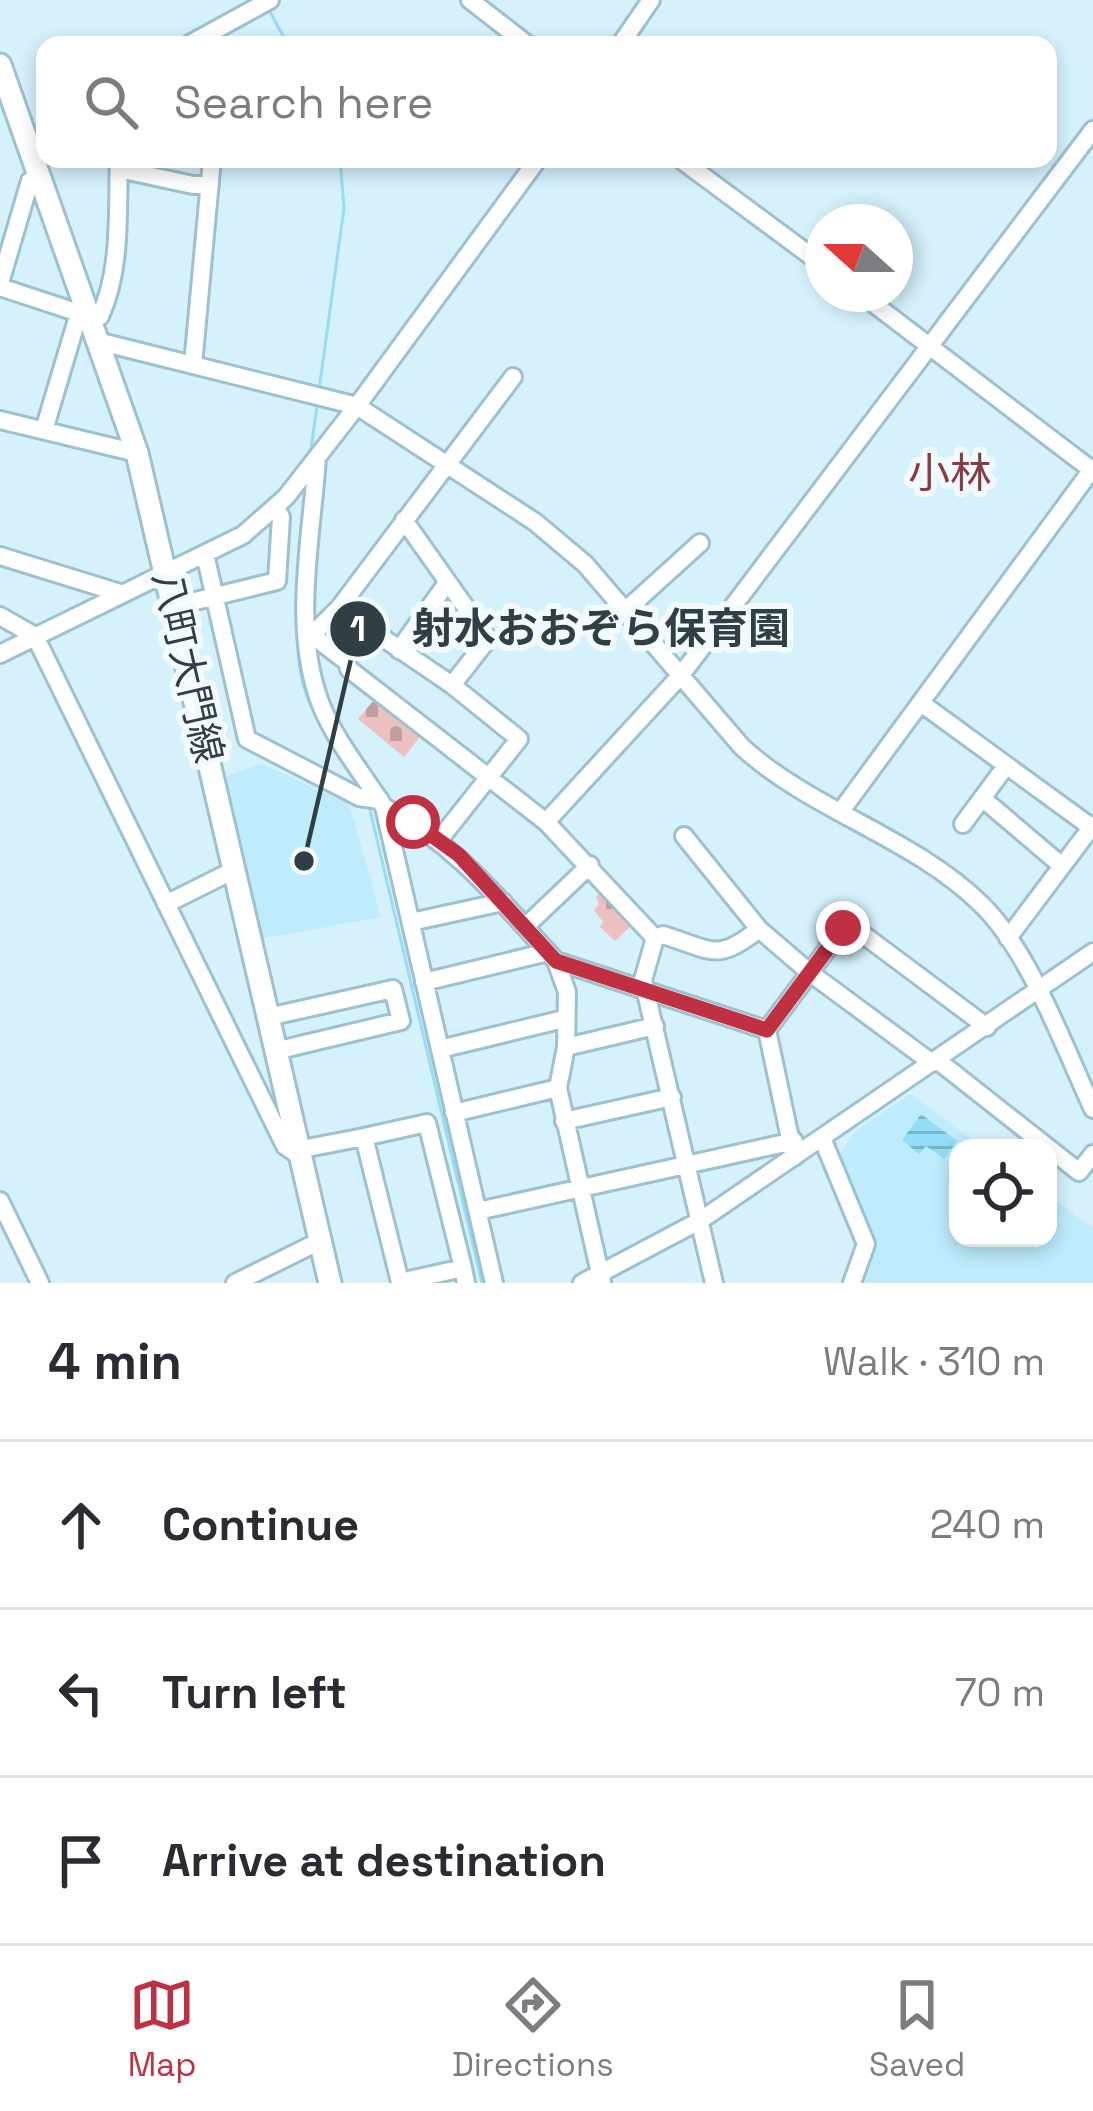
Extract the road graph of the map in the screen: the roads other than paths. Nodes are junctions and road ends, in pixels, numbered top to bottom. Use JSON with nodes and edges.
{"nodes":[{"id":1,"x":470,"y":0,"type":"edge"},
{"id":2,"x":651,"y":0,"type":"edge"},
{"id":3,"x":266,"y":2,"type":"edge"},
{"id":4,"x":204,"y":36,"type":"edge"},
{"id":5,"x":516,"y":36,"type":"edge"},
{"id":6,"x":626,"y":36,"type":"edge"},
{"id":7,"x":0,"y":64,"type":"edge"},
{"id":8,"x":1093,"y":130,"type":"edge"},
{"id":9,"x":36,"y":166,"type":"edge"},
{"id":10,"x":37,"y":168,"type":"edge"},
{"id":11,"x":119,"y":168,"type":"edge"},
{"id":12,"x":133,"y":168,"type":"edge"},
{"id":13,"x":212,"y":168,"type":"edge"},
{"id":14,"x":531,"y":168,"type":"edge"},
{"id":15,"x":692,"y":168,"type":"edge"},
{"id":16,"x":40,"y":177,"type":"junction"},
{"id":17,"x":211,"y":184,"type":"junction"},
{"id":18,"x":805,"y":253,"type":"edge"},
{"id":19,"x":0,"y":285,"type":"edge"},
{"id":20,"x":884,"y":312,"type":"edge"},
{"id":21,"x":84,"y":314,"type":"junction"},
{"id":22,"x":97,"y":341,"type":"junction"},
{"id":23,"x":929,"y":346,"type":"junction"},
{"id":24,"x":194,"y":365,"type":"junction"},
{"id":25,"x":513,"y":377,"type":"dead end"},
{"id":26,"x":357,"y":406,"type":"junction"},
{"id":27,"x":0,"y":420,"type":"edge"},
{"id":28,"x":44,"y":430,"type":"junction"},
{"id":29,"x":137,"y":453,"type":"junction"},
{"id":30,"x":317,"y":457,"type":"junction"},
{"id":31,"x":447,"y":464,"type":"junction"},
{"id":32,"x":1092,"y":470,"type":"edge"},
{"id":33,"x":275,"y":507,"type":"junction"},
{"id":34,"x":404,"y":520,"type":"junction"},
{"id":35,"x":700,"y":543,"type":"dead end"},
{"id":36,"x":205,"y":554,"type":"junction"},
{"id":37,"x":0,"y":556,"type":"edge"},
{"id":38,"x":167,"y":573,"type":"junction"},
{"id":39,"x":447,"y":583,"type":"junction"},
{"id":40,"x":123,"y":594,"type":"junction"},
{"id":41,"x":215,"y":596,"type":"junction"},
{"id":42,"x":175,"y":606,"type":"junction"},
{"id":43,"x":339,"y":608,"type":"junction"},
{"id":44,"x":625,"y":610,"type":"junction"},
{"id":45,"x":0,"y":616,"type":"edge"},
{"id":46,"x":35,"y":636,"type":"junction"},
{"id":47,"x":309,"y":638,"type":"junction"},
{"id":48,"x":399,"y":650,"type":"junction"},
{"id":49,"x":0,"y":654,"type":"edge"},
{"id":50,"x":349,"y":669,"type":"junction"},
{"id":51,"x":681,"y":675,"type":"junction"},
{"id":52,"x":452,"y":686,"type":"junction"},
{"id":53,"x":318,"y":695,"type":"junction"},
{"id":54,"x":921,"y":704,"type":"junction"},
{"id":55,"x":1006,"y":766,"type":"junction"},
{"id":56,"x":489,"y":776,"type":"junction"},
{"id":57,"x":982,"y":798,"type":"junction"},
{"id":58,"x":382,"y":803,"type":"junction"},
{"id":59,"x":841,"y":811,"type":"junction"},
{"id":60,"x":546,"y":822,"type":"junction"},
{"id":61,"x":963,"y":824,"type":"dead end"},
{"id":62,"x":1092,"y":825,"type":"edge"},
{"id":63,"x":684,"y":836,"type":"dead end"},
{"id":64,"x":439,"y":840,"type":"junction"},
{"id":65,"x":590,"y":866,"type":"junction"},
{"id":66,"x":1062,"y":866,"type":"junction"},
{"id":67,"x":234,"y":870,"type":"junction"},
{"id":68,"x":503,"y":902,"type":"junction"},
{"id":69,"x":166,"y":904,"type":"junction"},
{"id":70,"x":411,"y":922,"type":"junction"},
{"id":71,"x":525,"y":927,"type":"junction"},
{"id":72,"x":759,"y":929,"type":"junction"},
{"id":73,"x":655,"y":938,"type":"junction"},
{"id":74,"x":1008,"y":938,"type":"junction"},
{"id":75,"x":552,"y":957,"type":"junction"},
{"id":76,"x":1089,"y":960,"type":"edge"},
{"id":77,"x":809,"y":971,"type":"junction"},
{"id":78,"x":412,"y":983,"type":"junction"},
{"id":79,"x":646,"y":990,"type":"junction"},
{"id":80,"x":1039,"y":992,"type":"junction"},
{"id":81,"x":268,"y":1017,"type":"junction"},
{"id":82,"x":565,"y":1019,"type":"junction"},
{"id":83,"x":655,"y":1026,"type":"junction"},
{"id":84,"x":987,"y":1027,"type":"junction"},
{"id":85,"x":767,"y":1030,"type":"junction"},
{"id":86,"x":566,"y":1047,"type":"junction"},
{"id":87,"x":440,"y":1049,"type":"junction"},
{"id":88,"x":275,"y":1051,"type":"junction"},
{"id":89,"x":934,"y":1061,"type":"junction"},
{"id":90,"x":558,"y":1088,"type":"junction"},
{"id":91,"x":672,"y":1097,"type":"junction"},
{"id":92,"x":1093,"y":1109,"type":"edge"},
{"id":93,"x":454,"y":1113,"type":"junction"},
{"id":94,"x":563,"y":1121,"type":"junction"},
{"id":95,"x":364,"y":1137,"type":"junction"},
{"id":96,"x":822,"y":1138,"type":"junction"},
{"id":97,"x":794,"y":1149,"type":"junction"},
{"id":98,"x":298,"y":1153,"type":"junction"},
{"id":99,"x":1093,"y":1154,"type":"edge"},
{"id":100,"x":686,"y":1164,"type":"junction"},
{"id":101,"x":580,"y":1189,"type":"junction"},
{"id":102,"x":0,"y":1201,"type":"edge"},
{"id":103,"x":478,"y":1210,"type":"junction"},
{"id":104,"x":701,"y":1220,"type":"junction"},
{"id":105,"x":320,"y":1240,"type":"junction"},
{"id":106,"x":465,"y":1275,"type":"edge"},
{"id":107,"x":595,"y":1280,"type":"edge"},
{"id":108,"x":40,"y":1283,"type":"edge"},
{"id":109,"x":236,"y":1283,"type":"edge"},
{"id":110,"x":330,"y":1283,"type":"edge"},
{"id":111,"x":494,"y":1283,"type":"edge"},
{"id":112,"x":714,"y":1283,"type":"edge"},
{"id":113,"x":852,"y":1283,"type":"edge"}],
"edges":[{"from":1,"to":5,"type":"street"},
{"from":2,"to":6,"type":"street"},
{"from":3,"to":4,"type":"street"},
{"from":7,"to":9,"type":"main road","name":"八町大門線"},
{"from":8,"to":23,"type":"street"},
{"from":10,"to":16,"type":"main road","name":"八町大門線"},
{"from":11,"to":21,"type":"street"},
{"from":12,"to":17,"type":"street"},
{"from":13,"to":17,"type":"street"},
{"from":14,"to":26,"type":"street"},
{"from":15,"to":18,"type":"street"},
{"from":16,"to":19,"type":"street"},
{"from":16,"to":21,"type":"main road","name":"八町大門線"},
{"from":17,"to":24,"type":"street"},
{"from":19,"to":21,"type":"street"},
{"from":20,"to":23,"type":"street"},
{"from":21,"to":22,"type":"main road","name":"八町大門線"},
{"from":21,"to":28,"type":"street"},
{"from":22,"to":24,"type":"street"},
{"from":22,"to":29,"type":"main road","name":"八町大門線"},
{"from":23,"to":32,"type":"street"},
{"from":23,"to":51,"type":"street"},
{"from":24,"to":26,"type":"street"},
{"from":25,"to":31,"type":"street"},
{"from":26,"to":30,"type":"street"},
{"from":26,"to":31,"type":"street"},
{"from":27,"to":28,"type":"street"},
{"from":28,"to":29,"type":"street"},
{"from":29,"to":38,"type":"main road","name":"八町大門線"},
{"from":30,"to":33,"type":"street"},
{"from":30,"to":47,"type":"street"},
{"from":31,"to":34,"type":"street"},
{"from":31,"to":44,"type":"street"},
{"from":32,"to":54,"type":"street"},
{"from":33,"to":36,"type":"street"},
{"from":33,"to":41,"type":"street"},
{"from":34,"to":39,"type":"street"},
{"from":34,"to":43,"type":"street"},
{"from":35,"to":44,"type":"street"},
{"from":36,"to":38,"type":"street"},
{"from":36,"to":41,"type":"street"},
{"from":37,"to":40,"type":"street"},
{"from":38,"to":40,"type":"street"},
{"from":38,"to":42,"type":"main road","name":"八町大門線"},
{"from":39,"to":48,"type":"street"},
{"from":39,"to":52,"type":"street"},
{"from":40,"to":46,"type":"street"},
{"from":41,"to":42,"type":"street"},
{"from":41,"to":58,"type":"street"},
{"from":42,"to":67,"type":"main road","name":"八町大門線"},
{"from":43,"to":47,"type":"street"},
{"from":43,"to":48,"type":"street"},
{"from":44,"to":51,"type":"street"},
{"from":45,"to":46,"type":"street"},
{"from":46,"to":49,"type":"street"},
{"from":46,"to":69,"type":"street"},
{"from":47,"to":50,"type":"street"},
{"from":47,"to":53,"type":"street"},
{"from":48,"to":52,"type":"street"},
{"from":50,"to":53,"type":"street"},
{"from":50,"to":56,"type":"street"},
{"from":51,"to":59,"type":"street"},
{"from":51,"to":60,"type":"street"},
{"from":52,"to":56,"type":"street"},
{"from":53,"to":58,"type":"street"},
{"from":54,"to":55,"type":"street"},
{"from":54,"to":59,"type":"street"},
{"from":55,"to":57,"type":"street"},
{"from":55,"to":62,"type":"street"},
{"from":56,"to":60,"type":"street"},
{"from":56,"to":64,"type":"street"},
{"from":57,"to":61,"type":"street"},
{"from":57,"to":66,"type":"street"},
{"from":58,"to":64,"type":"street"},
{"from":58,"to":70,"type":"street"},
{"from":59,"to":74,"type":"street"},
{"from":60,"to":65,"type":"street"},
{"from":62,"to":66,"type":"street"},
{"from":63,"to":72,"type":"street"},
{"from":64,"to":68,"type":"street"},
{"from":65,"to":71,"type":"street"},
{"from":65,"to":73,"type":"street"},
{"from":66,"to":74,"type":"street"},
{"from":67,"to":69,"type":"street"},
{"from":67,"to":81,"type":"main road","name":"八町大門線"},
{"from":68,"to":70,"type":"street"},
{"from":68,"to":71,"type":"street"},
{"from":69,"to":98,"type":"street"},
{"from":70,"to":78,"type":"street"},
{"from":71,"to":75,"type":"street"},
{"from":72,"to":73,"type":"street"},
{"from":72,"to":77,"type":"street"},
{"from":73,"to":79,"type":"street"},
{"from":74,"to":80,"type":"street"},
{"from":75,"to":78,"type":"street"},
{"from":75,"to":79,"type":"street"},
{"from":75,"to":82,"type":"street"},
{"from":76,"to":80,"type":"street"},
{"from":77,"to":84,"type":"street"},
{"from":77,"to":85,"type":"street"},
{"from":77,"to":89,"type":"street"},
{"from":78,"to":81,"type":"street"},
{"from":78,"to":87,"type":"street"},
{"from":78,"to":88,"type":"street"},
{"from":79,"to":83,"type":"street"},
{"from":79,"to":85,"type":"street"},
{"from":80,"to":84,"type":"street"},
{"from":80,"to":92,"type":"street"},
{"from":81,"to":88,"type":"main road","name":"八町大門線"},
{"from":82,"to":86,"type":"street"},
{"from":82,"to":87,"type":"street"},
{"from":83,"to":86,"type":"street"},
{"from":83,"to":91,"type":"street"},
{"from":84,"to":89,"type":"street"},
{"from":85,"to":97,"type":"street"},
{"from":86,"to":90,"type":"street"},
{"from":87,"to":93,"type":"street"},
{"from":88,"to":98,"type":"main road","name":"八町大門線"},
{"from":89,"to":96,"type":"street"},
{"from":89,"to":99,"type":"street"},
{"from":90,"to":93,"type":"street"},
{"from":90,"to":94,"type":"street"},
{"from":91,"to":94,"type":"street"},
{"from":91,"to":100,"type":"street"},
{"from":93,"to":103,"type":"street"},
{"from":94,"to":101,"type":"street"},
{"from":95,"to":98,"type":"street"},
{"from":95,"to":106,"type":"street"},
{"from":95,"to":106,"type":"street"},
{"from":96,"to":97,"type":"street"},
{"from":96,"to":113,"type":"street"},
{"from":97,"to":100,"type":"street"},
{"from":97,"to":104,"type":"street"},
{"from":98,"to":105,"type":"main road","name":"八町大門線"},
{"from":100,"to":101,"type":"street"},
{"from":100,"to":104,"type":"street"},
{"from":101,"to":103,"type":"street"},
{"from":101,"to":107,"type":"street"},
{"from":102,"to":108,"type":"street"},
{"from":103,"to":111,"type":"street"},
{"from":104,"to":107,"type":"street"},
{"from":104,"to":112,"type":"street"},
{"from":105,"to":109,"type":"street"},
{"from":105,"to":110,"type":"main road","name":"八町大門線"}]}
